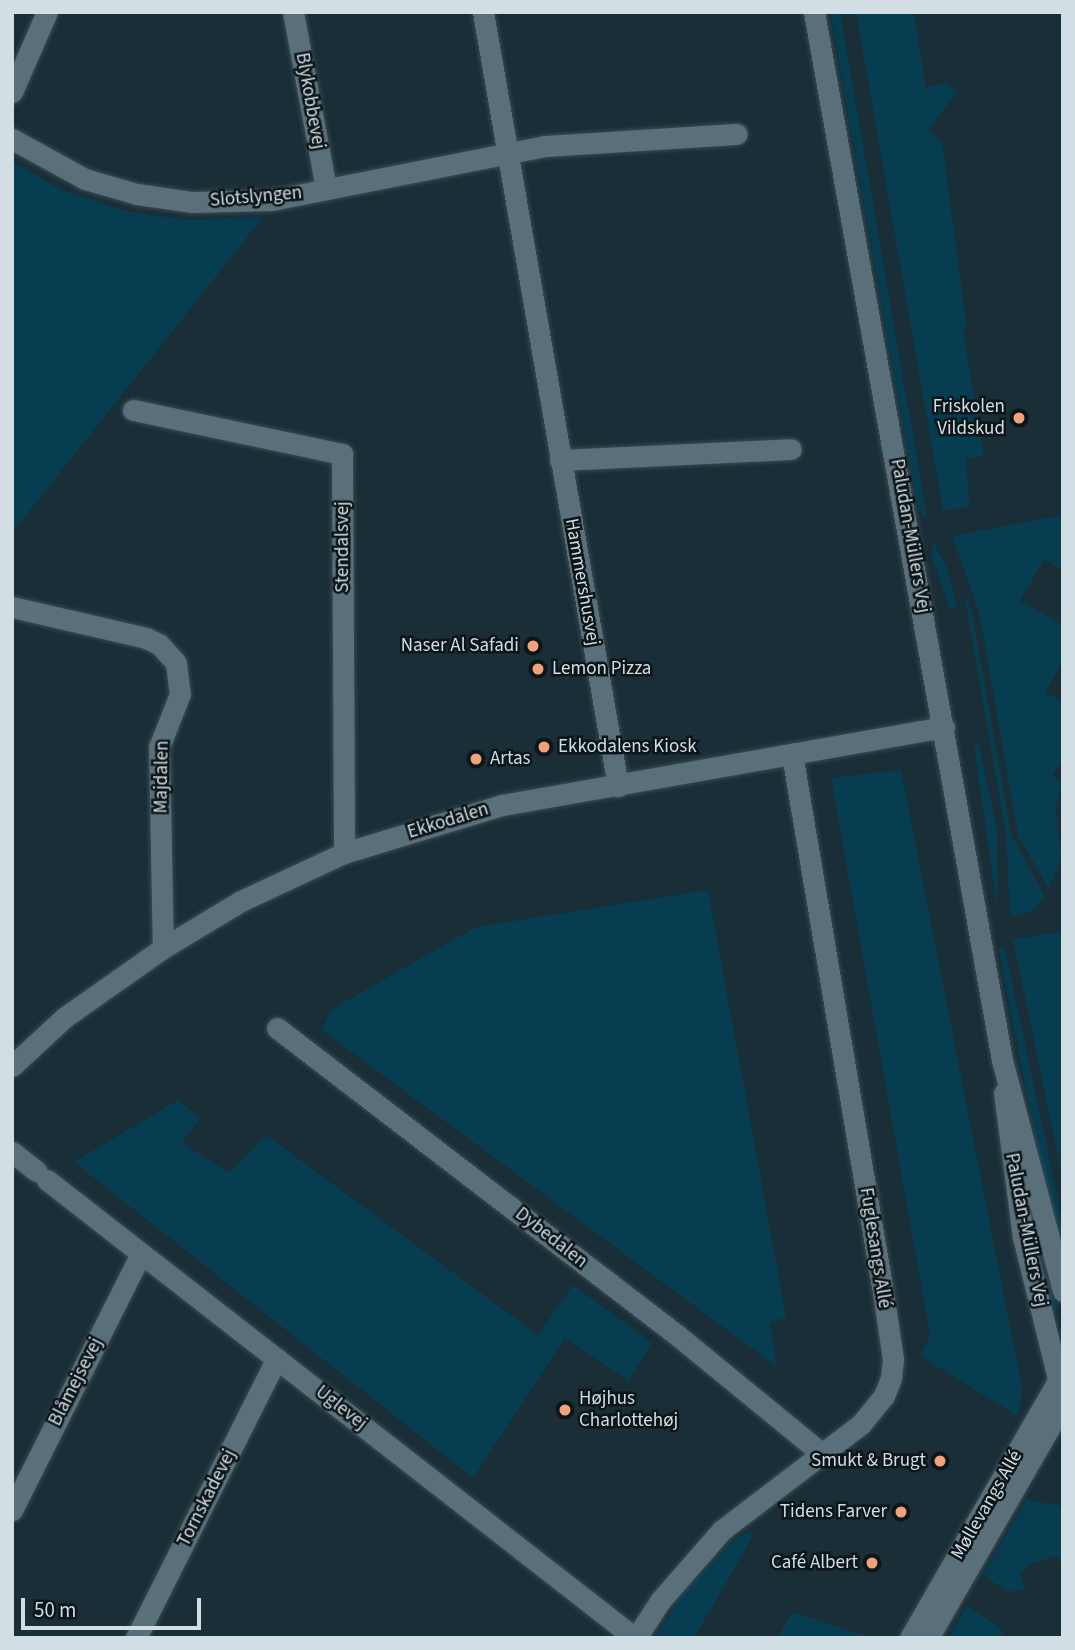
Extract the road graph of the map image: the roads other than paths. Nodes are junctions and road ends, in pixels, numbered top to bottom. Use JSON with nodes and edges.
{"nodes":[{"id":1,"x":47,"y":12,"type":"edge"},
{"id":2,"x":293,"y":12,"type":"edge"},
{"id":3,"x":483,"y":12,"type":"edge"},
{"id":4,"x":814,"y":12,"type":"edge"},
{"id":5,"x":12,"y":92,"type":"edge"},
{"id":6,"x":737,"y":134,"type":"dead end"},
{"id":7,"x":12,"y":139,"type":"edge"},
{"id":8,"x":510,"y":154,"type":"junction"},
{"id":9,"x":326,"y":190,"type":"junction"},
{"id":10,"x":134,"y":410,"type":"dead end"},
{"id":11,"x":791,"y":449,"type":"dead end"},
{"id":12,"x":560,"y":460,"type":"junction"},
{"id":13,"x":12,"y":607,"type":"edge"},
{"id":14,"x":944,"y":727,"type":"junction"},
{"id":15,"x":792,"y":754,"type":"junction"},
{"id":16,"x":618,"y":786,"type":"junction"},
{"id":17,"x":344,"y":853,"type":"junction"},
{"id":18,"x":163,"y":948,"type":"junction"},
{"id":19,"x":277,"y":1028,"type":"dead end"},
{"id":20,"x":16,"y":1055,"type":"edge"},
{"id":21,"x":1002,"y":1060,"type":"junction"},
{"id":22,"x":12,"y":1152,"type":"edge"},
{"id":23,"x":140,"y":1255,"type":"junction"},
{"id":24,"x":1063,"y":1291,"type":"edge"},
{"id":25,"x":277,"y":1358,"type":"junction"},
{"id":26,"x":1061,"y":1383,"type":"edge"},
{"id":27,"x":1063,"y":1404,"type":"edge"},
{"id":28,"x":820,"y":1452,"type":"junction"},
{"id":29,"x":12,"y":1510,"type":"edge"},
{"id":30,"x":136,"y":1638,"type":"edge"},
{"id":31,"x":635,"y":1638,"type":"edge"},
{"id":32,"x":910,"y":1638,"type":"edge"},
{"id":33,"x":928,"y":1638,"type":"edge"}],
"edges":[{"from":1,"to":5,"type":"street"},
{"from":2,"to":9,"type":"street","name":"Blykobbevej"},
{"from":3,"to":8,"type":"street","name":"Hammershusvej"},
{"from":4,"to":14,"type":"street","name":"Paludan-Müllers Vej"},
{"from":6,"to":8,"type":"street"},
{"from":7,"to":9,"type":"street","name":"Slotslyngen"},
{"from":8,"to":9,"type":"street","name":"Slotslyngen"},
{"from":8,"to":12,"type":"street","name":"Hammershusvej"},
{"from":10,"to":17,"type":"street","name":"Stendalsvej"},
{"from":11,"to":12,"type":"street"},
{"from":12,"to":16,"type":"street","name":"Hammershusvej"},
{"from":13,"to":18,"type":"street","name":"Majdalen"},
{"from":14,"to":15,"type":"street","name":"Ekkodalen"},
{"from":14,"to":21,"type":"street","name":"Paludan-Müllers Vej"},
{"from":15,"to":16,"type":"street","name":"Ekkodalen"},
{"from":15,"to":28,"type":"street","name":"Fuglesangs Allé"},
{"from":16,"to":17,"type":"street","name":"Ekkodalen"},
{"from":17,"to":18,"type":"street","name":"Ekkodalen"},
{"from":18,"to":20,"type":"street","name":"Ekkodalen"},
{"from":19,"to":28,"type":"street","name":"Dybedalen"},
{"from":21,"to":24,"type":"street","name":"Paludan-Müllers Vej"},
{"from":21,"to":26,"type":"street","name":"Paludan-Müllers Vej"},
{"from":22,"to":23,"type":"street","name":"Uglevej"},
{"from":23,"to":25,"type":"street","name":"Uglevej"},
{"from":23,"to":29,"type":"street","name":"Blåmejsevej"},
{"from":25,"to":30,"type":"street","name":"Tornskadevej"},
{"from":25,"to":31,"type":"street","name":"Uglevej"},
{"from":26,"to":32,"type":"street","name":"Møllevangs Allé"},
{"from":27,"to":33,"type":"street","name":"Møllevangs Allé"},
{"from":28,"to":31,"type":"street","name":"Fuglesangs Allé"}]}
